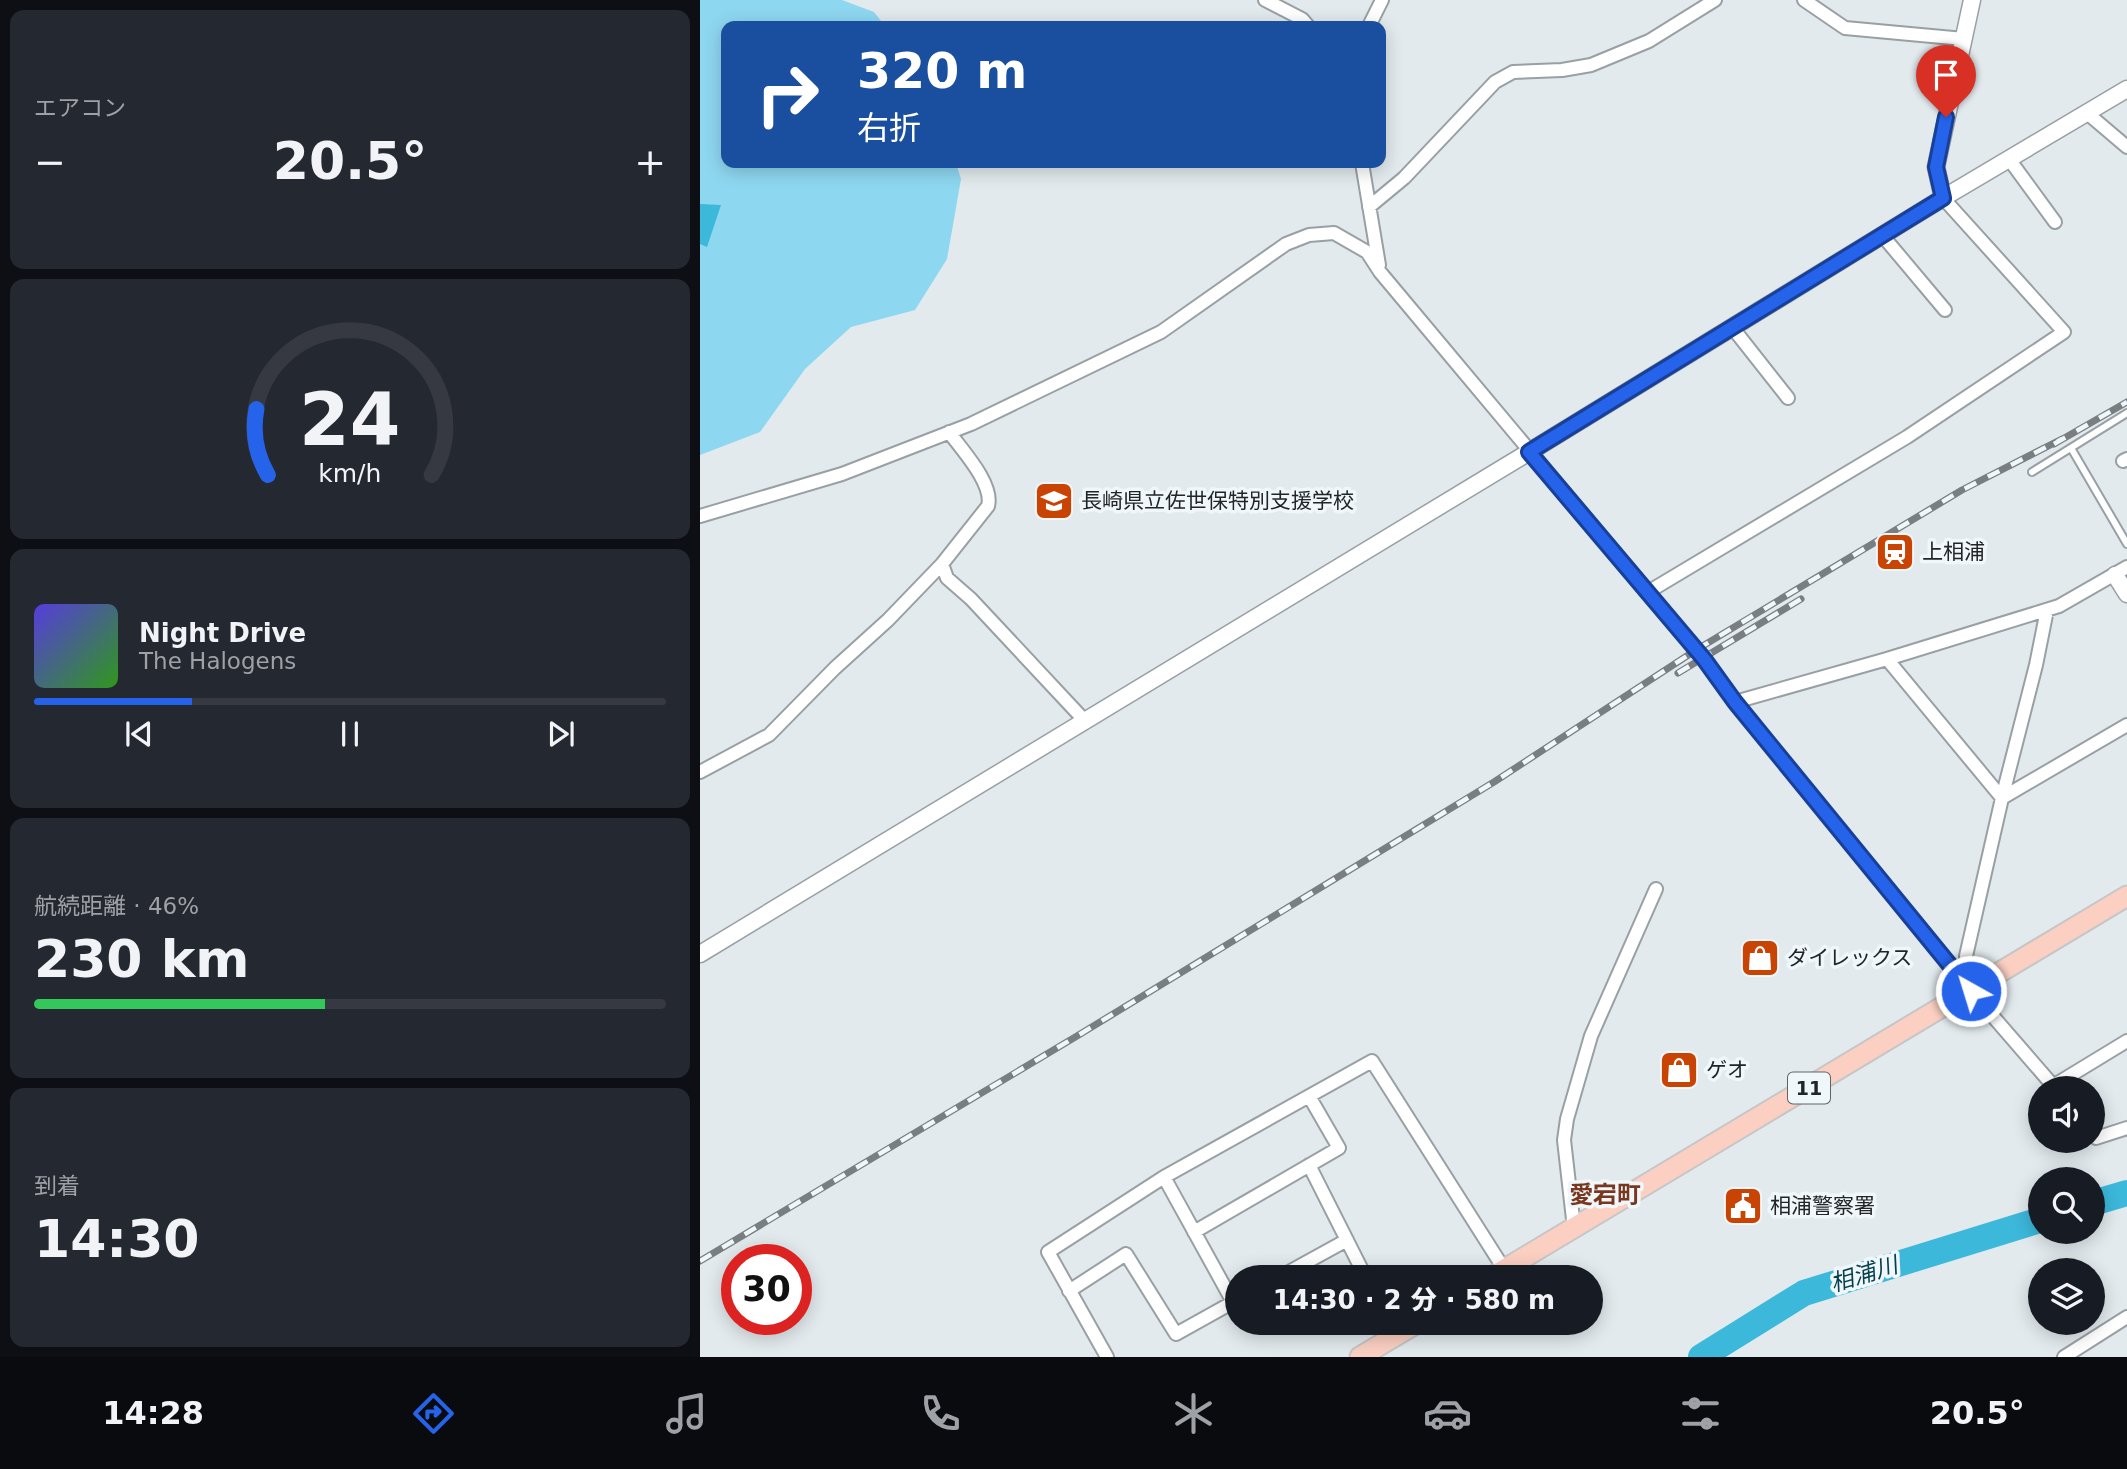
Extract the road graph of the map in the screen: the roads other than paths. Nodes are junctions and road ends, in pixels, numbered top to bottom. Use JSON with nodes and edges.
{"nodes":[{"id":1,"x":1265,"y":0,"type":"edge"},
{"id":2,"x":1381,"y":0,"type":"edge"},
{"id":3,"x":1715,"y":0,"type":"edge"},
{"id":4,"x":1804,"y":0,"type":"edge"},
{"id":5,"x":1972,"y":0,"type":"edge"},
{"id":6,"x":1303,"y":21,"type":"edge"},
{"id":7,"x":1371,"y":21,"type":"edge"},
{"id":8,"x":1964,"y":39,"type":"junction"},
{"id":9,"x":2127,"y":89,"type":"edge"},
{"id":10,"x":2087,"y":113,"type":"junction"},
{"id":11,"x":2127,"y":147,"type":"edge"},
{"id":12,"x":2009,"y":159,"type":"junction"},
{"id":13,"x":1363,"y":168,"type":"edge"},
{"id":14,"x":1943,"y":198,"type":"junction"},
{"id":15,"x":1369,"y":207,"type":"junction"},
{"id":16,"x":2055,"y":222,"type":"dead end"},
{"id":17,"x":1882,"y":235,"type":"junction"},
{"id":18,"x":1380,"y":272,"type":"junction"},
{"id":19,"x":1945,"y":310,"type":"dead end"},
{"id":20,"x":1732,"y":327,"type":"junction"},
{"id":21,"x":1788,"y":397,"type":"dead end"},
{"id":22,"x":2127,"y":413,"type":"edge"},
{"id":23,"x":949,"y":432,"type":"junction"},
{"id":24,"x":2071,"y":448,"type":"junction"},
{"id":25,"x":1529,"y":452,"type":"junction"},
{"id":26,"x":2032,"y":472,"type":"dead end"},
{"id":27,"x":700,"y":516,"type":"edge"},
{"id":28,"x":2127,"y":544,"type":"edge"},
{"id":29,"x":942,"y":564,"type":"junction"},
{"id":30,"x":2121,"y":570,"type":"edge"},
{"id":31,"x":1648,"y":592,"type":"junction"},
{"id":32,"x":2127,"y":594,"type":"edge"},
{"id":33,"x":2047,"y":610,"type":"junction"},
{"id":34,"x":1887,"y":659,"type":"junction"},
{"id":35,"x":1735,"y":702,"type":"junction"},
{"id":36,"x":1085,"y":720,"type":"junction"},
{"id":37,"x":2127,"y":725,"type":"edge"},
{"id":38,"x":700,"y":772,"type":"edge"},
{"id":39,"x":2002,"y":798,"type":"junction"},
{"id":40,"x":1656,"y":889,"type":"dead end"},
{"id":41,"x":2127,"y":896,"type":"edge"},
{"id":42,"x":700,"y":954,"type":"edge"},
{"id":43,"x":1971,"y":991,"type":"junction"},
{"id":44,"x":2127,"y":1041,"type":"edge"},
{"id":45,"x":2044,"y":1076,"type":"edge"},
{"id":46,"x":2071,"y":1076,"type":"edge"},
{"id":47,"x":1309,"y":1097,"type":"junction"},
{"id":48,"x":2127,"y":1128,"type":"edge"},
{"id":49,"x":2105,"y":1135,"type":"edge"},
{"id":50,"x":1309,"y":1166,"type":"junction"},
{"id":51,"x":1164,"y":1177,"type":"junction"},
{"id":52,"x":1574,"y":1228,"type":"junction"},
{"id":53,"x":1194,"y":1232,"type":"junction"},
{"id":54,"x":1347,"y":1240,"type":"junction"},
{"id":55,"x":1302,"y":1265,"type":"edge"},
{"id":56,"x":1360,"y":1265,"type":"edge"},
{"id":57,"x":1492,"y":1265,"type":"edge"},
{"id":58,"x":1511,"y":1265,"type":"edge"},
{"id":59,"x":1225,"y":1284,"type":"edge"},
{"id":60,"x":1069,"y":1291,"type":"junction"},
{"id":61,"x":1225,"y":1307,"type":"edge"},
{"id":62,"x":2127,"y":1317,"type":"edge"},
{"id":63,"x":1386,"y":1335,"type":"edge"},
{"id":64,"x":2084,"y":1351,"type":"edge"},
{"id":65,"x":1107,"y":1357,"type":"edge"},
{"id":66,"x":1360,"y":1357,"type":"edge"},
{"id":67,"x":2064,"y":1357,"type":"edge"}],
"edges":[{"from":1,"to":6,"type":"street"},
{"from":2,"to":7,"type":"street"},
{"from":3,"to":15,"type":"street"},
{"from":4,"to":8,"type":"street"},
{"from":5,"to":8,"type":"street"},
{"from":8,"to":14,"type":"street"},
{"from":9,"to":10,"type":"street"},
{"from":10,"to":11,"type":"street"},
{"from":10,"to":12,"type":"street"},
{"from":12,"to":14,"type":"street"},
{"from":12,"to":16,"type":"street"},
{"from":13,"to":15,"type":"street"},
{"from":14,"to":17,"type":"street"},
{"from":14,"to":31,"type":"street"},
{"from":15,"to":18,"type":"street"},
{"from":17,"to":19,"type":"street"},
{"from":17,"to":20,"type":"street"},
{"from":18,"to":23,"type":"street"},
{"from":18,"to":25,"type":"street"},
{"from":20,"to":21,"type":"street"},
{"from":20,"to":25,"type":"street"},
{"from":22,"to":24,"type":"lane"},
{"from":23,"to":27,"type":"street"},
{"from":23,"to":29,"type":"street"},
{"from":24,"to":26,"type":"lane"},
{"from":24,"to":28,"type":"lane"},
{"from":25,"to":31,"type":"street"},
{"from":25,"to":36,"type":"street"},
{"from":29,"to":36,"type":"street"},
{"from":29,"to":38,"type":"street"},
{"from":30,"to":32,"type":"street"},
{"from":30,"to":33,"type":"street"},
{"from":31,"to":35,"type":"street"},
{"from":33,"to":34,"type":"street"},
{"from":33,"to":39,"type":"street"},
{"from":34,"to":35,"type":"street"},
{"from":34,"to":39,"type":"street"},
{"from":35,"to":43,"type":"street"},
{"from":36,"to":42,"type":"street"},
{"from":37,"to":39,"type":"street"},
{"from":39,"to":43,"type":"street"},
{"from":40,"to":52,"type":"street"},
{"from":41,"to":43,"type":"main road","number":"11"},
{"from":43,"to":45,"type":"street"},
{"from":43,"to":52,"type":"main road","number":"11"},
{"from":44,"to":46,"type":"street"},
{"from":47,"to":50,"type":"street"},
{"from":47,"to":51,"type":"street"},
{"from":47,"to":57,"type":"street"},
{"from":48,"to":49,"type":"street"},
{"from":50,"to":53,"type":"street"},
{"from":50,"to":54,"type":"street"},
{"from":51,"to":53,"type":"street"},
{"from":51,"to":60,"type":"street"},
{"from":52,"to":58,"type":"main road","number":"11"},
{"from":53,"to":59,"type":"street"},
{"from":54,"to":55,"type":"street"},
{"from":54,"to":56,"type":"street"},
{"from":60,"to":61,"type":"street"},
{"from":60,"to":65,"type":"street"},
{"from":62,"to":64,"type":"street"},
{"from":63,"to":66,"type":"main road"},
{"from":64,"to":67,"type":"street"}]}
